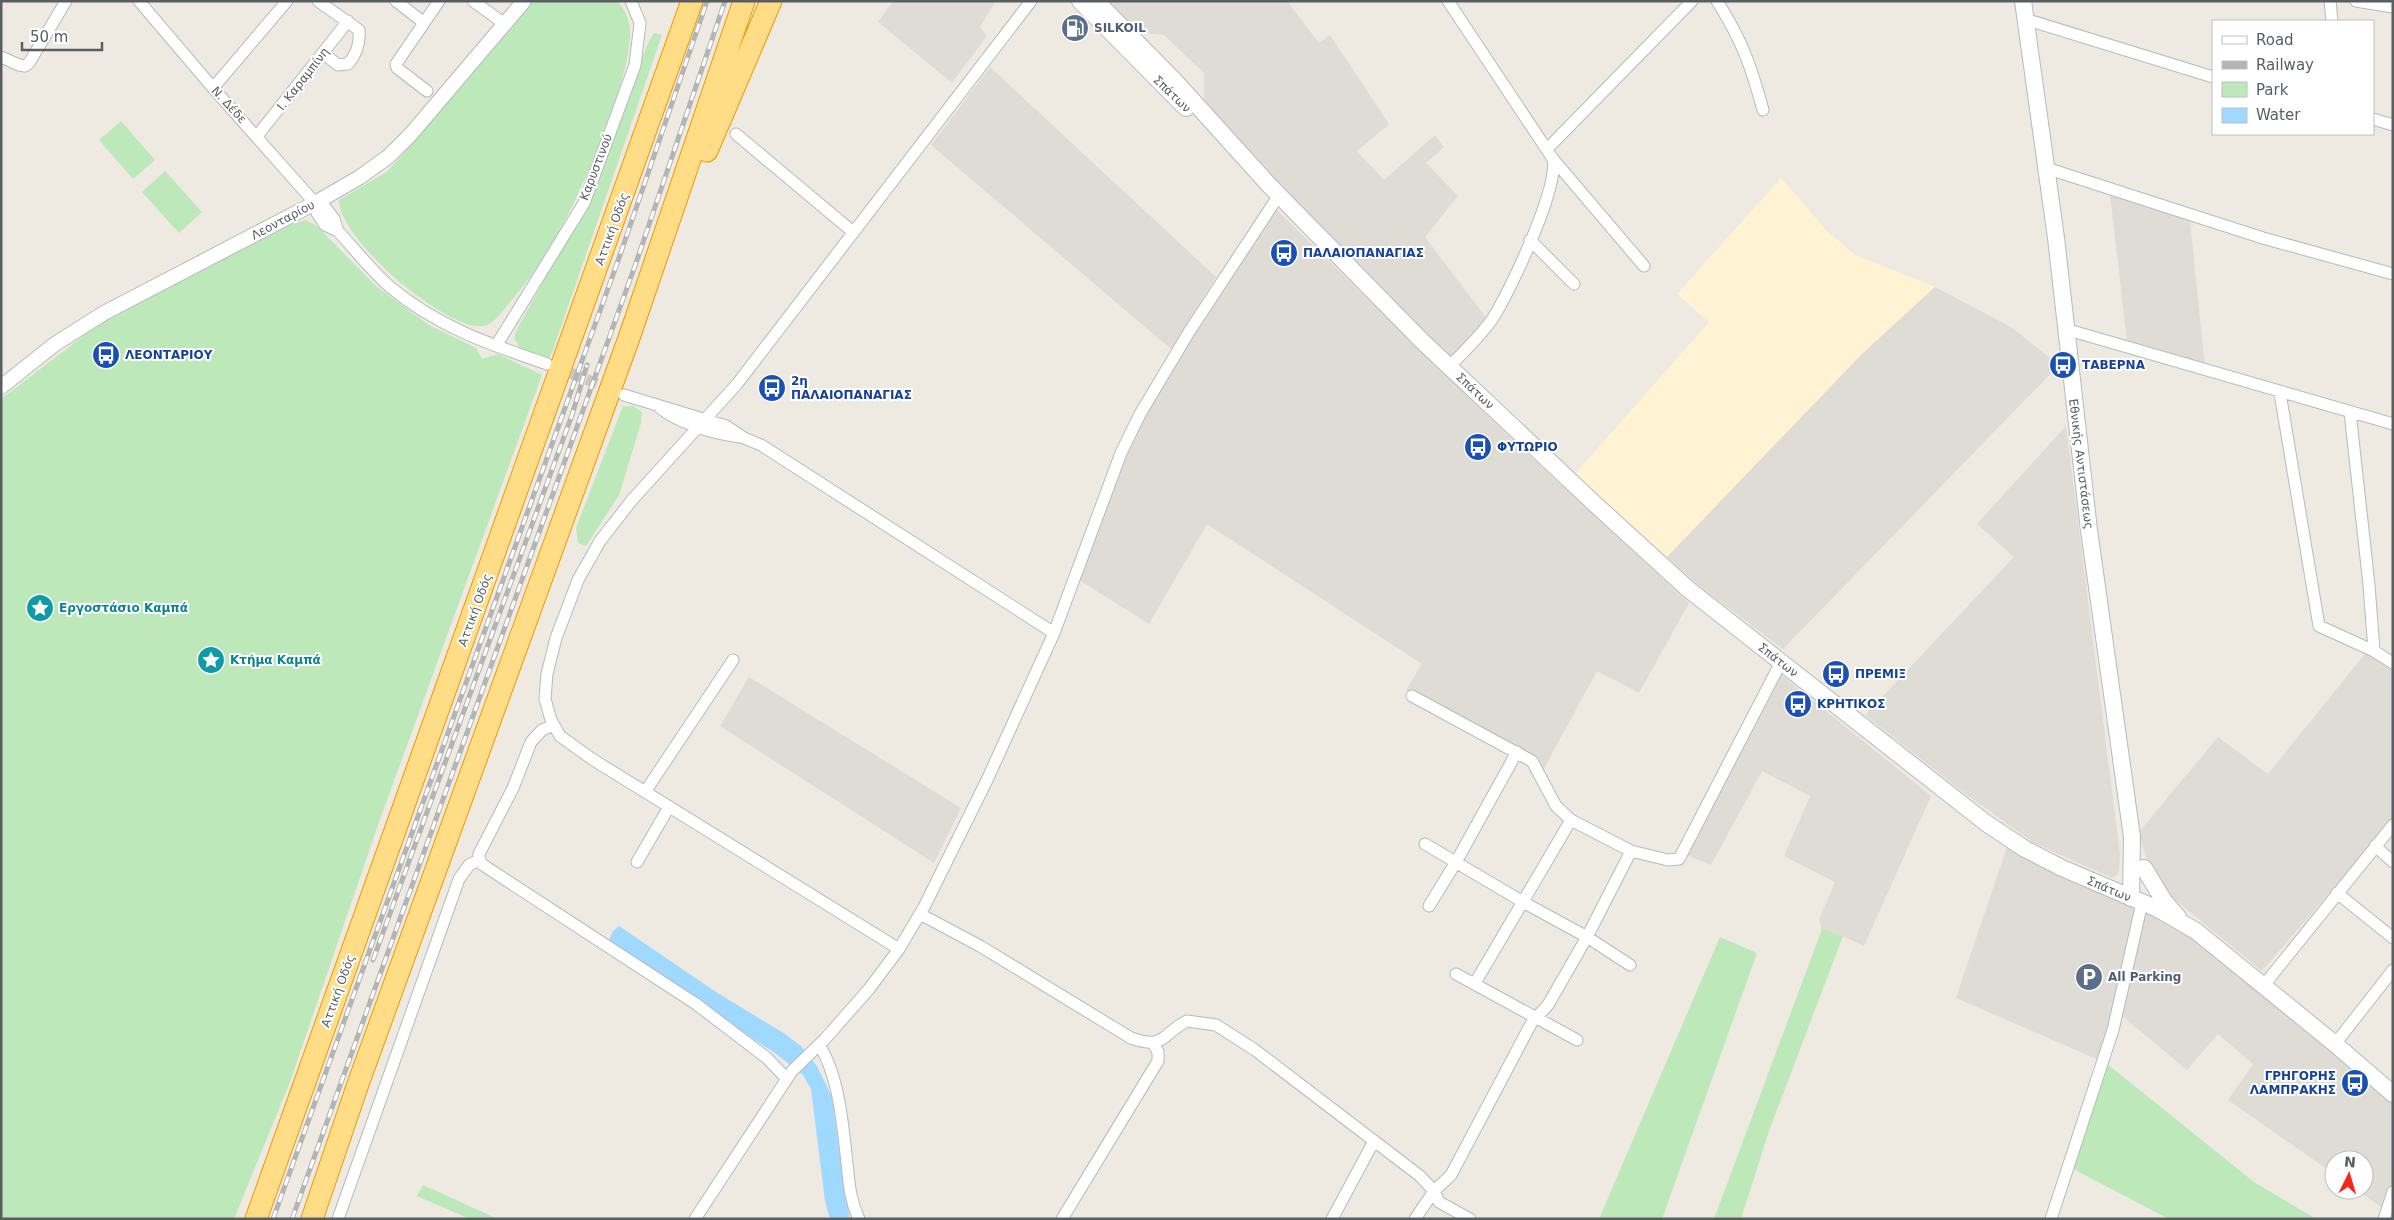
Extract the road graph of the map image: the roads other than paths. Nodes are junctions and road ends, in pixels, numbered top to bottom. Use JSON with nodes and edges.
{"nodes":[{"id":1,"x":66,"y":1,"type":"edge"},
{"id":2,"x":139,"y":1,"type":"edge"},
{"id":3,"x":287,"y":1,"type":"edge"},
{"id":4,"x":318,"y":1,"type":"edge"},
{"id":5,"x":396,"y":1,"type":"edge"},
{"id":6,"x":439,"y":1,"type":"edge"},
{"id":7,"x":473,"y":1,"type":"edge"},
{"id":8,"x":524,"y":1,"type":"edge"},
{"id":9,"x":631,"y":1,"type":"edge"},
{"id":10,"x":682,"y":1,"type":"edge"},
{"id":11,"x":692,"y":1,"type":"edge"},
{"id":12,"x":744,"y":1,"type":"edge"},
{"id":13,"x":771,"y":1,"type":"edge"},
{"id":14,"x":1080,"y":1,"type":"edge"},
{"id":15,"x":1096,"y":1,"type":"edge"},
{"id":16,"x":1448,"y":1,"type":"edge"},
{"id":17,"x":1692,"y":1,"type":"edge"},
{"id":18,"x":1717,"y":1,"type":"edge"},
{"id":19,"x":2023,"y":1,"type":"edge"},
{"id":20,"x":2330,"y":1,"type":"edge"},
{"id":21,"x":2356,"y":1,"type":"edge"},
{"id":22,"x":1028,"y":3,"type":"edge"},
{"id":23,"x":2393,"y":7,"type":"edge"},
{"id":24,"x":2026,"y":19,"type":"junction"},
{"id":25,"x":2332,"y":20,"type":"edge"},
{"id":26,"x":348,"y":21,"type":"junction"},
{"id":27,"x":424,"y":22,"type":"junction"},
{"id":28,"x":505,"y":24,"type":"junction"},
{"id":29,"x":323,"y":53,"type":"junction"},
{"id":30,"x":1,"y":57,"type":"edge"},
{"id":31,"x":2212,"y":77,"type":"edge"},
{"id":32,"x":213,"y":88,"type":"junction"},
{"id":33,"x":427,"y":90,"type":"dead end"},
{"id":34,"x":658,"y":97,"type":"junction"},
{"id":35,"x":1763,"y":110,"type":"dead end"},
{"id":36,"x":2374,"y":119,"type":"edge"},
{"id":37,"x":2393,"y":124,"type":"edge"},
{"id":38,"x":736,"y":134,"type":"dead end"},
{"id":39,"x":257,"y":136,"type":"junction"},
{"id":40,"x":1547,"y":149,"type":"junction"},
{"id":41,"x":1553,"y":159,"type":"junction"},
{"id":42,"x":2046,"y":168,"type":"junction"},
{"id":43,"x":1273,"y":190,"type":"junction"},
{"id":44,"x":317,"y":205,"type":"junction"},
{"id":45,"x":853,"y":232,"type":"junction"},
{"id":46,"x":1530,"y":240,"type":"junction"},
{"id":47,"x":1644,"y":266,"type":"dead end"},
{"id":48,"x":2393,"y":274,"type":"edge"},
{"id":49,"x":1574,"y":284,"type":"dead end"},
{"id":50,"x":2065,"y":330,"type":"junction"},
{"id":51,"x":629,"y":338,"type":"junction"},
{"id":52,"x":496,"y":346,"type":"junction"},
{"id":53,"x":547,"y":364,"type":"tunnel mouth"},
{"id":54,"x":1449,"y":366,"type":"junction"},
{"id":55,"x":1,"y":387,"type":"edge"},
{"id":56,"x":2280,"y":393,"type":"junction"},
{"id":57,"x":624,"y":395,"type":"tunnel mouth"},
{"id":58,"x":2350,"y":412,"type":"junction"},
{"id":59,"x":701,"y":423,"type":"junction"},
{"id":60,"x":2393,"y":424,"type":"edge"},
{"id":61,"x":1054,"y":633,"type":"junction"},
{"id":62,"x":2374,"y":651,"type":"junction"},
{"id":63,"x":733,"y":660,"type":"dead end"},
{"id":64,"x":1781,"y":662,"type":"junction"},
{"id":65,"x":2393,"y":663,"type":"edge"},
{"id":66,"x":1412,"y":696,"type":"dead end"},
{"id":67,"x":554,"y":725,"type":"junction"},
{"id":68,"x":1517,"y":752,"type":"junction"},
{"id":69,"x":645,"y":792,"type":"junction"},
{"id":70,"x":669,"y":806,"type":"junction"},
{"id":71,"x":1571,"y":820,"type":"junction"},
{"id":72,"x":2393,"y":824,"type":"edge"},
{"id":73,"x":2132,"y":837,"type":"junction"},
{"id":74,"x":1425,"y":844,"type":"dead end"},
{"id":75,"x":2375,"y":846,"type":"junction"},
{"id":76,"x":1631,"y":851,"type":"junction"},
{"id":77,"x":479,"y":860,"type":"junction"},
{"id":78,"x":637,"y":862,"type":"dead end"},
{"id":79,"x":1456,"y":862,"type":"junction"},
{"id":80,"x":2393,"y":862,"type":"edge"},
{"id":81,"x":2144,"y":868,"type":"junction"},
{"id":82,"x":2336,"y":893,"type":"junction"},
{"id":83,"x":2136,"y":900,"type":"junction"},
{"id":84,"x":1523,"y":902,"type":"junction"},
{"id":85,"x":1429,"y":906,"type":"dead end"},
{"id":86,"x":920,"y":914,"type":"junction"},
{"id":87,"x":2185,"y":924,"type":"junction"},
{"id":88,"x":1587,"y":937,"type":"junction"},
{"id":89,"x":2393,"y":938,"type":"edge"},
{"id":90,"x":899,"y":949,"type":"junction"},
{"id":91,"x":1630,"y":965,"type":"dead end"},
{"id":92,"x":2393,"y":970,"type":"edge"},
{"id":93,"x":1456,"y":974,"type":"dead end"},
{"id":94,"x":1475,"y":983,"type":"junction"},
{"id":95,"x":2264,"y":985,"type":"junction"},
{"id":96,"x":1537,"y":1018,"type":"junction"},
{"id":97,"x":1577,"y":1040,"type":"dead end"},
{"id":98,"x":1153,"y":1043,"type":"junction"},
{"id":99,"x":2335,"y":1044,"type":"junction"},
{"id":100,"x":816,"y":1048,"type":"junction"},
{"id":101,"x":790,"y":1075,"type":"junction"},
{"id":102,"x":358,"y":1084,"type":"junction"},
{"id":103,"x":2393,"y":1094,"type":"edge"},
{"id":104,"x":1374,"y":1141,"type":"junction"},
{"id":105,"x":1434,"y":1191,"type":"junction"},
{"id":106,"x":2393,"y":1192,"type":"edge"},
{"id":107,"x":256,"y":1219,"type":"edge"},
{"id":108,"x":312,"y":1219,"type":"edge"},
{"id":109,"x":328,"y":1219,"type":"edge"},
{"id":110,"x":338,"y":1219,"type":"edge"},
{"id":111,"x":695,"y":1219,"type":"edge"},
{"id":112,"x":859,"y":1219,"type":"edge"},
{"id":113,"x":1062,"y":1219,"type":"edge"},
{"id":114,"x":1332,"y":1219,"type":"edge"},
{"id":115,"x":1415,"y":1219,"type":"edge"},
{"id":116,"x":1470,"y":1219,"type":"edge"},
{"id":117,"x":2051,"y":1219,"type":"edge"},
{"id":118,"x":2384,"y":1219,"type":"edge"}],
"edges":[{"from":1,"to":30,"type":"street"},
{"from":2,"to":32,"type":"street","name":"Ν. Δέδε"},
{"from":3,"to":32,"type":"street"},
{"from":4,"to":26,"type":"street"},
{"from":5,"to":27,"type":"street"},
{"from":6,"to":27,"type":"street"},
{"from":7,"to":28,"type":"street"},
{"from":8,"to":28,"type":"street","name":"Λεονταρίου"},
{"from":9,"to":52,"type":"street","name":"Καρυστινού"},
{"from":10,"to":34,"type":"highway"},
{"from":11,"to":34,"type":"highway","name":"Αττική Οδός"},
{"from":12,"to":51,"type":"highway"},
{"from":13,"to":51,"type":"highway"},
{"from":14,"to":43,"type":"main road","name":"Σπάτων"},
{"from":15,"to":43,"type":"main road","name":"Σπάτων"},
{"from":16,"to":40,"type":"street"},
{"from":17,"to":40,"type":"street"},
{"from":18,"to":35,"type":"street"},
{"from":19,"to":24,"type":"main road","name":"Εθνικής Αντιστάσεως"},
{"from":20,"to":25,"type":"street"},
{"from":21,"to":23,"type":"street"},
{"from":22,"to":45,"type":"street"},
{"from":24,"to":31,"type":"street"},
{"from":24,"to":42,"type":"main road","name":"Εθνικής Αντιστάσεως"},
{"from":26,"to":29,"type":"street","name":"Ι. Καραμπίνη"},
{"from":26,"to":29,"type":"street"},
{"from":27,"to":33,"type":"street"},
{"from":28,"to":44,"type":"street","name":"Λεονταρίου"},
{"from":29,"to":39,"type":"street","name":"Ι. Καραμπίνη"},
{"from":32,"to":39,"type":"street","name":"Ν. Δέδε"},
{"from":34,"to":107,"type":"highway","name":"Αττική Οδός"},
{"from":36,"to":37,"type":"street"},
{"from":38,"to":45,"type":"street"},
{"from":39,"to":44,"type":"street","name":"Ν. Δέδε"},
{"from":40,"to":41,"type":"street"},
{"from":41,"to":46,"type":"street"},
{"from":41,"to":47,"type":"street"},
{"from":42,"to":48,"type":"street"},
{"from":42,"to":50,"type":"main road","name":"Εθνικής Αντιστάσεως"},
{"from":43,"to":54,"type":"main road","name":"Σπάτων"},
{"from":43,"to":61,"type":"street"},
{"from":44,"to":52,"type":"street","name":"Ν. Δέδε"},
{"from":44,"to":55,"type":"street","name":"Λεονταρίου"},
{"from":45,"to":59,"type":"street"},
{"from":46,"to":49,"type":"street"},
{"from":46,"to":54,"type":"street"},
{"from":50,"to":56,"type":"street"},
{"from":50,"to":73,"type":"main road","name":"Εθνικής Αντιστάσεως"},
{"from":51,"to":102,"type":"highway"},
{"from":52,"to":53,"type":"street","name":"Ν. Δέδε"},
{"from":54,"to":64,"type":"main road","name":"Σπάτων"},
{"from":56,"to":58,"type":"street"},
{"from":56,"to":62,"type":"street"},
{"from":57,"to":59,"type":"street"},
{"from":58,"to":60,"type":"street"},
{"from":58,"to":62,"type":"street"},
{"from":59,"to":61,"type":"street"},
{"from":59,"to":67,"type":"street"},
{"from":61,"to":86,"type":"street"},
{"from":62,"to":65,"type":"street"},
{"from":63,"to":69,"type":"street"},
{"from":64,"to":76,"type":"street"},
{"from":64,"to":83,"type":"main road","name":"Σπάτων"},
{"from":66,"to":68,"type":"street"},
{"from":67,"to":69,"type":"street"},
{"from":67,"to":77,"type":"street"},
{"from":68,"to":71,"type":"street"},
{"from":68,"to":79,"type":"street"},
{"from":69,"to":70,"type":"street"},
{"from":70,"to":78,"type":"street"},
{"from":70,"to":90,"type":"street"},
{"from":71,"to":76,"type":"street"},
{"from":71,"to":84,"type":"street"},
{"from":72,"to":75,"type":"street"},
{"from":73,"to":81,"type":"main road","name":"Εθνικής Αντιστάσεως"},
{"from":73,"to":83,"type":"main road","name":"Εθνικής Αντιστάσεως"},
{"from":74,"to":79,"type":"street"},
{"from":75,"to":80,"type":"street"},
{"from":75,"to":82,"type":"street"},
{"from":76,"to":88,"type":"street"},
{"from":77,"to":101,"type":"street"},
{"from":77,"to":110,"type":"street"},
{"from":79,"to":84,"type":"street"},
{"from":79,"to":85,"type":"street"},
{"from":81,"to":83,"type":"main road"},
{"from":81,"to":87,"type":"main road","name":"Εθνικής Αντιστάσεως"},
{"from":82,"to":89,"type":"street"},
{"from":82,"to":95,"type":"street"},
{"from":83,"to":87,"type":"main road","name":"Σπάτων"},
{"from":83,"to":117,"type":"street"},
{"from":84,"to":88,"type":"street"},
{"from":84,"to":94,"type":"street"},
{"from":86,"to":90,"type":"street"},
{"from":86,"to":98,"type":"street"},
{"from":87,"to":95,"type":"main road","name":"Σπάτων"},
{"from":88,"to":91,"type":"street"},
{"from":88,"to":96,"type":"street"},
{"from":90,"to":100,"type":"street"},
{"from":92,"to":99,"type":"street"},
{"from":93,"to":94,"type":"street"},
{"from":94,"to":96,"type":"street"},
{"from":95,"to":99,"type":"main road","name":"Σπάτων"},
{"from":96,"to":97,"type":"street"},
{"from":96,"to":105,"type":"street"},
{"from":98,"to":104,"type":"street"},
{"from":98,"to":113,"type":"street"},
{"from":99,"to":103,"type":"main road","name":"Σπάτων"},
{"from":100,"to":101,"type":"street"},
{"from":100,"to":112,"type":"street"},
{"from":101,"to":111,"type":"street"},
{"from":102,"to":108,"type":"highway"},
{"from":102,"to":109,"type":"highway"},
{"from":104,"to":105,"type":"street"},
{"from":104,"to":114,"type":"street"},
{"from":105,"to":115,"type":"street"},
{"from":105,"to":116,"type":"street"},
{"from":106,"to":118,"type":"street"}]}
